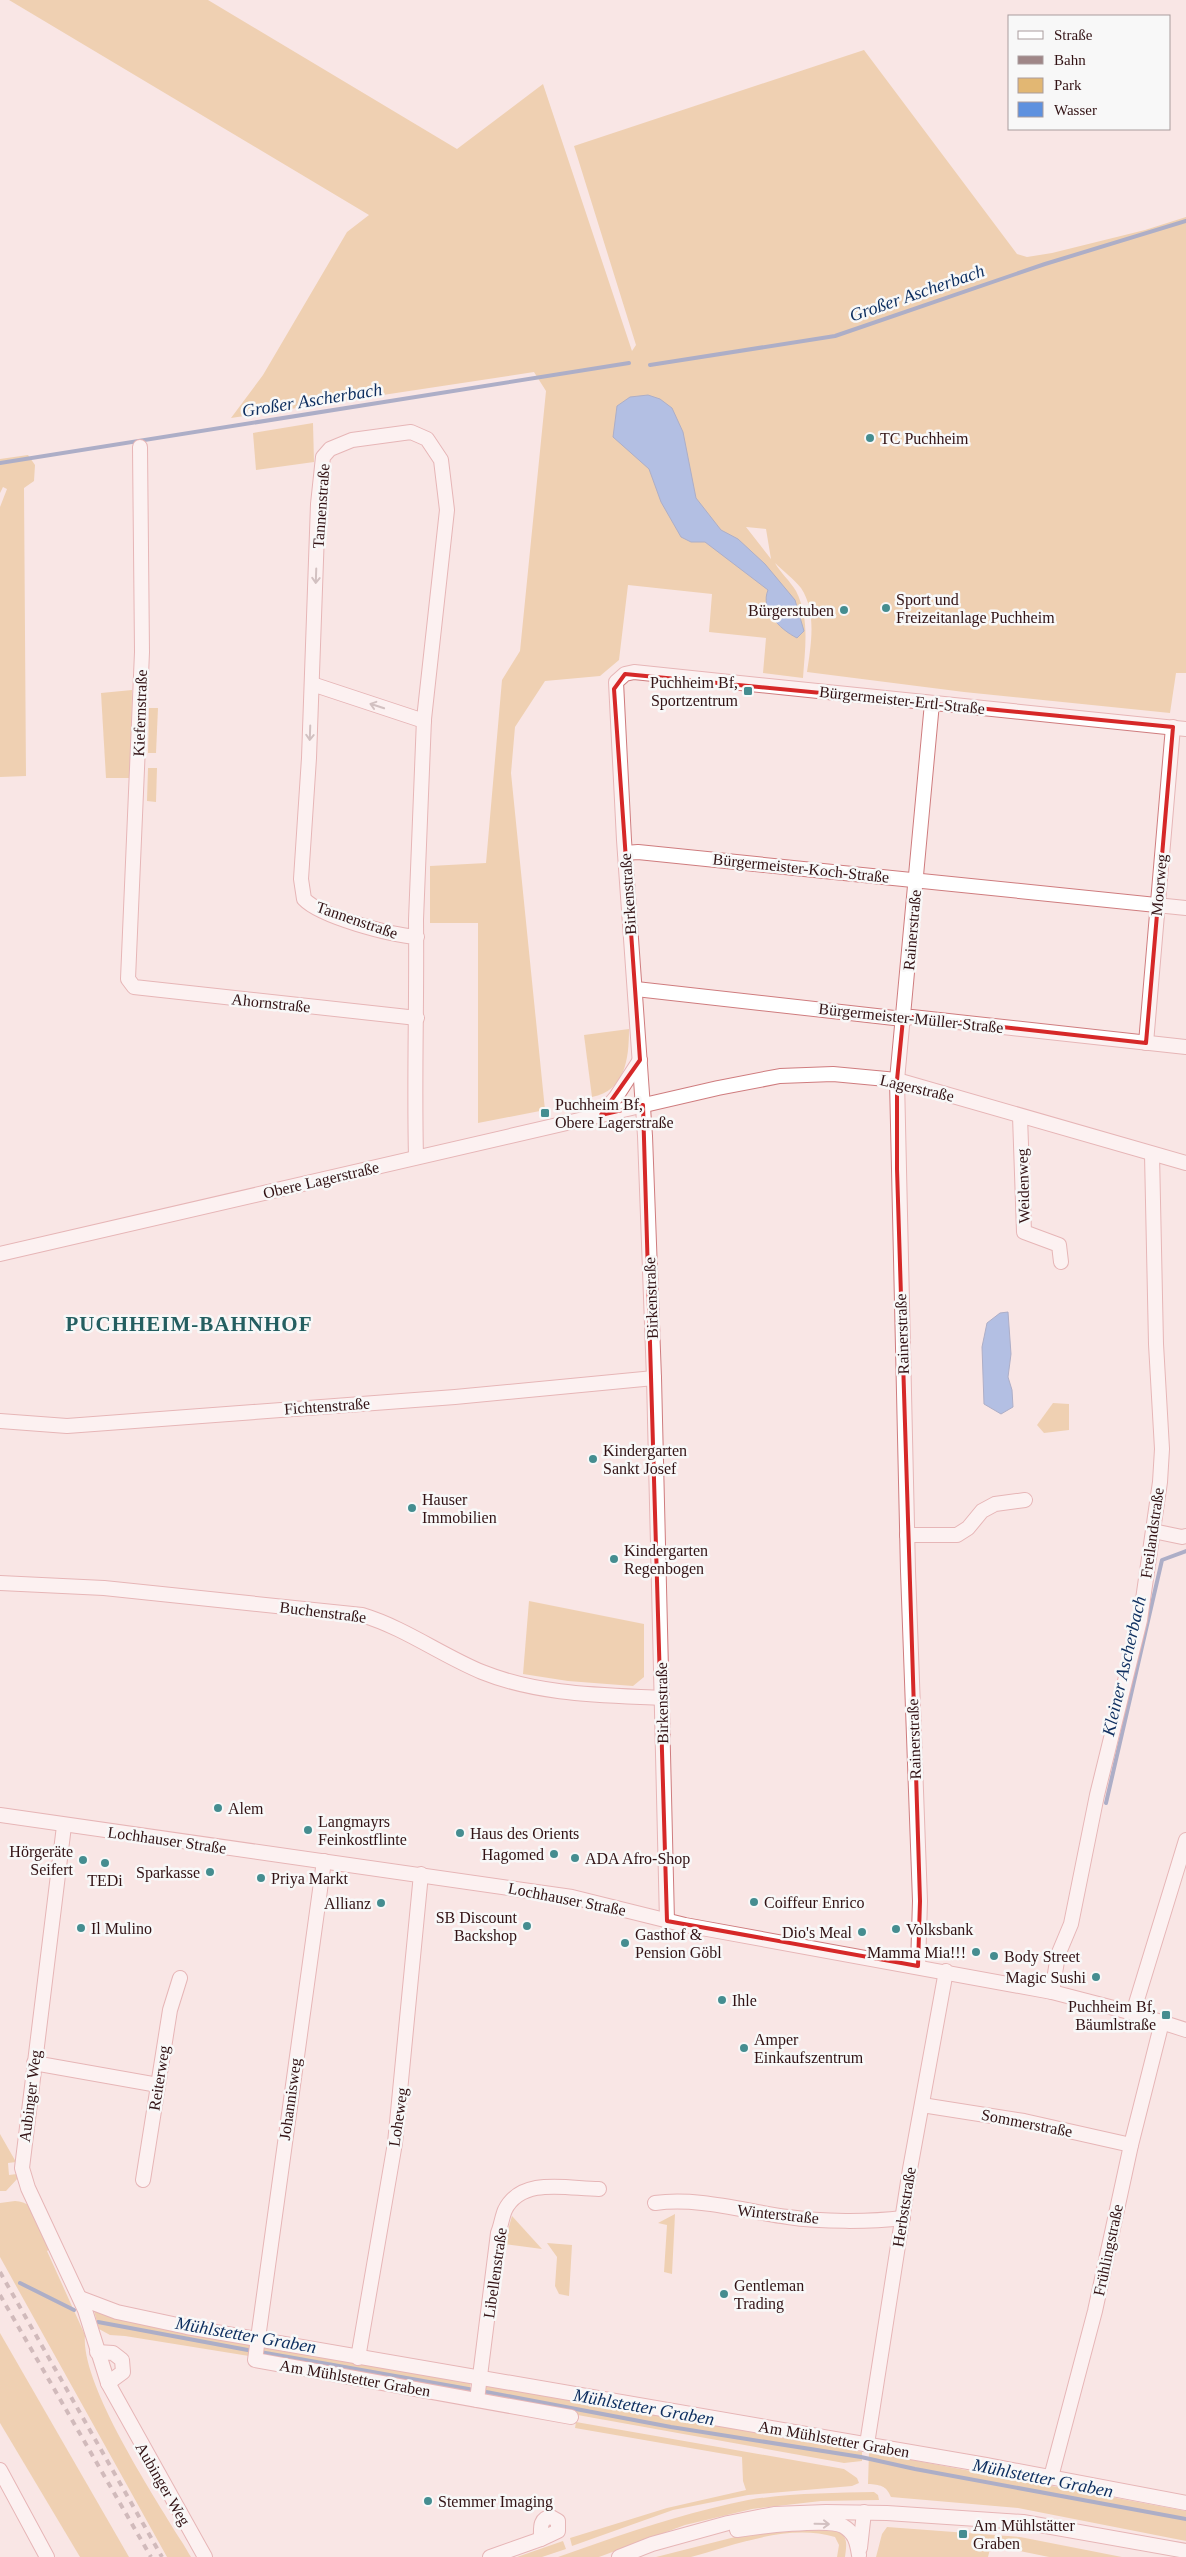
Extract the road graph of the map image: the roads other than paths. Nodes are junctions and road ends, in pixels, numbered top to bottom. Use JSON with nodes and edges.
{"nodes":[{"id":1,"x":140,"y":447,"type":"dead end"},
{"id":2,"x":620,"y":677,"type":"joint"},
{"id":3,"x":312,"y":684,"type":"junction"},
{"id":4,"x":932,"y":703,"type":"junction"},
{"id":5,"x":424,"y":721,"type":"junction"},
{"id":6,"x":1180,"y":728,"type":"edge"},
{"id":7,"x":625,"y":853,"type":"junction"},
{"id":8,"x":916,"y":880,"type":"junction"},
{"id":9,"x":1158,"y":905,"type":"junction"},
{"id":10,"x":1186,"y":908,"type":"edge"},
{"id":11,"x":416,"y":937,"type":"junction"},
{"id":12,"x":128,"y":980,"type":"joint"},
{"id":13,"x":636,"y":989,"type":"junction"},
{"id":14,"x":417,"y":1018,"type":"junction"},
{"id":15,"x":903,"y":1019,"type":"junction"},
{"id":16,"x":1146,"y":1043,"type":"junction"},
{"id":17,"x":1186,"y":1047,"type":"edge"},
{"id":18,"x":640,"y":1060,"type":"junction"},
{"id":19,"x":896,"y":1080,"type":"junction"},
{"id":20,"x":643,"y":1105,"type":"junction"},
{"id":21,"x":601,"y":1115,"type":"junction"},
{"id":22,"x":1020,"y":1116,"type":"junction"},
{"id":23,"x":1152,"y":1154,"type":"junction"},
{"id":24,"x":416,"y":1157,"type":"junction"},
{"id":25,"x":1186,"y":1163,"type":"edge"},
{"id":26,"x":0,"y":1254,"type":"edge"},
{"id":27,"x":1061,"y":1262,"type":"dead end"},
{"id":28,"x":654,"y":1378,"type":"junction"},
{"id":29,"x":0,"y":1421,"type":"edge"},
{"id":30,"x":1025,"y":1500,"type":"dead end"},
{"id":31,"x":1153,"y":1531,"type":"junction"},
{"id":32,"x":908,"y":1535,"type":"junction"},
{"id":33,"x":1186,"y":1536,"type":"edge"},
{"id":34,"x":0,"y":1583,"type":"edge"},
{"id":35,"x":662,"y":1698,"type":"junction"},
{"id":36,"x":0,"y":1815,"type":"edge"},
{"id":37,"x":64,"y":1826,"type":"junction"},
{"id":38,"x":1186,"y":1840,"type":"edge"},
{"id":39,"x":324,"y":1861,"type":"junction"},
{"id":40,"x":421,"y":1874,"type":"junction"},
{"id":41,"x":667,"y":1921,"type":"junction"},
{"id":42,"x":918,"y":1966,"type":"junction"},
{"id":43,"x":946,"y":1971,"type":"junction"},
{"id":44,"x":180,"y":1978,"type":"dead end"},
{"id":45,"x":1052,"y":1992,"type":"junction"},
{"id":46,"x":1133,"y":2013,"type":"junction"},
{"id":47,"x":1162,"y":2022,"type":"junction"},
{"id":48,"x":1186,"y":2030,"type":"edge"},
{"id":49,"x":34,"y":2063,"type":"junction"},
{"id":50,"x":158,"y":2085,"type":"junction"},
{"id":51,"x":922,"y":2105,"type":"junction"},
{"id":52,"x":1131,"y":2145,"type":"junction"},
{"id":53,"x":143,"y":2180,"type":"dead end"},
{"id":54,"x":599,"y":2189,"type":"dead end"},
{"id":55,"x":655,"y":2203,"type":"dead end"},
{"id":56,"x":903,"y":2218,"type":"junction"},
{"id":57,"x":85,"y":2310,"type":"junction"},
{"id":58,"x":256,"y":2347,"type":"junction"},
{"id":59,"x":97,"y":2352,"type":"junction"},
{"id":60,"x":358,"y":2358,"type":"junction"},
{"id":61,"x":108,"y":2383,"type":"junction"},
{"id":62,"x":479,"y":2390,"type":"junction"},
{"id":63,"x":571,"y":2418,"type":"dead end"},
{"id":64,"x":867,"y":2444,"type":"junction"},
{"id":65,"x":0,"y":2470,"type":"edge"},
{"id":66,"x":1050,"y":2477,"type":"junction"},
{"id":67,"x":1186,"y":2503,"type":"edge"},
{"id":68,"x":864,"y":2512,"type":"junction"},
{"id":69,"x":541,"y":2539,"type":"dead end"},
{"id":70,"x":652,"y":2544,"type":"junction"},
{"id":71,"x":1186,"y":2551,"type":"edge"},
{"id":72,"x":859,"y":2556,"type":"edge"},
{"id":73,"x":47,"y":2557,"type":"edge"},
{"id":74,"x":205,"y":2557,"type":"edge"},
{"id":75,"x":490,"y":2557,"type":"edge"},
{"id":76,"x":619,"y":2557,"type":"edge"}],
"edges":[{"from":1,"to":12,"type":"street","name":"Kiefernstraße"},
{"from":2,"to":4,"type":"street","name":"Bürgermeister-Ertl-Straße"},
{"from":2,"to":7,"type":"street","name":"Birkenstraße"},
{"from":5,"to":3,"type":"street","one_way":true},
{"from":5,"to":3,"type":"street","name":"Tannenstraße","one_way":true},
{"from":3,"to":11,"type":"street","name":"Tannenstraße","one_way":true},
{"from":4,"to":6,"type":"street","name":"Bürgermeister-Ertl-Straße"},
{"from":4,"to":8,"type":"street","name":"Rainerstraße"},
{"from":5,"to":11,"type":"street","name":"Tannenstraße"},
{"from":6,"to":9,"type":"street","name":"Moorweg"},
{"from":7,"to":8,"type":"street","name":"Bürgermeister-Koch-Straße"},
{"from":7,"to":13,"type":"street","name":"Birkenstraße"},
{"from":8,"to":9,"type":"street","name":"Bürgermeister-Koch-Straße"},
{"from":8,"to":15,"type":"street","name":"Rainerstraße"},
{"from":9,"to":10,"type":"street","name":"Bürgermeister-Koch-Straße"},
{"from":9,"to":16,"type":"street","name":"Moorweg"},
{"from":11,"to":14,"type":"street","name":"Tannenstraße"},
{"from":12,"to":14,"type":"street","name":"Ahornstraße"},
{"from":13,"to":15,"type":"street","name":"Bürgermeister-Müller-Straße"},
{"from":13,"to":18,"type":"street","name":"Birkenstraße"},
{"from":14,"to":24,"type":"street","name":"Tannenstraße"},
{"from":15,"to":16,"type":"street","name":"Bürgermeister-Müller-Straße"},
{"from":15,"to":19,"type":"street","name":"Rainerstraße"},
{"from":16,"to":17,"type":"street","name":"Bürgermeister-Müller-Straße"},
{"from":18,"to":20,"type":"street","name":"Birkenstraße"},
{"from":18,"to":21,"type":"street"},
{"from":19,"to":20,"type":"street","name":"Lagerstraße"},
{"from":19,"to":22,"type":"street","name":"Lagerstraße"},
{"from":19,"to":32,"type":"street","name":"Rainerstraße"},
{"from":20,"to":21,"type":"street","name":"Obere Lagerstraße"},
{"from":20,"to":28,"type":"street","name":"Birkenstraße"},
{"from":21,"to":24,"type":"street","name":"Obere Lagerstraße"},
{"from":22,"to":23,"type":"street","name":"Lagerstraße"},
{"from":22,"to":27,"type":"street","name":"Weidenweg"},
{"from":23,"to":25,"type":"street","name":"Lagerstraße"},
{"from":23,"to":31,"type":"street","name":"Freilandstraße"},
{"from":24,"to":26,"type":"street","name":"Obere Lagerstraße"},
{"from":28,"to":29,"type":"street","name":"Fichtenstraße"},
{"from":28,"to":35,"type":"street","name":"Birkenstraße"},
{"from":30,"to":32,"type":"street"},
{"from":31,"to":33,"type":"street"},
{"from":31,"to":45,"type":"street","name":"Freilandstraße"},
{"from":32,"to":42,"type":"street","name":"Rainerstraße"},
{"from":34,"to":35,"type":"street","name":"Buchenstraße"},
{"from":35,"to":41,"type":"street","name":"Birkenstraße"},
{"from":36,"to":37,"type":"street","name":"Lochhauser Straße"},
{"from":37,"to":39,"type":"street","name":"Lochhauser Straße"},
{"from":37,"to":49,"type":"street","name":"Aubinger Weg"},
{"from":38,"to":46,"type":"street"},
{"from":39,"to":40,"type":"street","name":"Lochhauser Straße"},
{"from":39,"to":58,"type":"street","name":"Johannisweg"},
{"from":40,"to":41,"type":"street","name":"Lochhauser Straße"},
{"from":40,"to":60,"type":"street","name":"Loheweg"},
{"from":41,"to":42,"type":"street","name":"Lochhauser Straße"},
{"from":42,"to":43,"type":"street","name":"Lochhauser Straße"},
{"from":43,"to":45,"type":"street","name":"Lochhauser Straße"},
{"from":43,"to":51,"type":"street","name":"Herbststraße"},
{"from":44,"to":50,"type":"street","name":"Reiterweg"},
{"from":45,"to":46,"type":"street","name":"Lochhauser Straße"},
{"from":46,"to":47,"type":"street","name":"Lochhauser Straße"},
{"from":47,"to":48,"type":"street","name":"Lochhauser Straße"},
{"from":47,"to":52,"type":"street","name":"Frühlingstraße"},
{"from":49,"to":50,"type":"street"},
{"from":49,"to":57,"type":"street","name":"Aubinger Weg"},
{"from":50,"to":53,"type":"street","name":"Reiterweg"},
{"from":51,"to":52,"type":"street","name":"Sommerstraße"},
{"from":51,"to":56,"type":"street","name":"Herbststraße"},
{"from":52,"to":66,"type":"street","name":"Frühlingstraße"},
{"from":54,"to":62,"type":"street","name":"Libellenstraße"},
{"from":55,"to":56,"type":"street","name":"Winterstraße"},
{"from":56,"to":64,"type":"street","name":"Herbststraße"},
{"from":57,"to":58,"type":"street","name":"Am Mühlstetter Graben"},
{"from":57,"to":59,"type":"street","name":"Aubinger Weg"},
{"from":58,"to":60,"type":"street","name":"Am Mühlstetter Graben"},
{"from":58,"to":62,"type":"street","name":"Am Mühlstetter Graben"},
{"from":59,"to":61,"type":"street","name":"Aubinger Weg"},
{"from":59,"to":61,"type":"street"},
{"from":60,"to":62,"type":"street","name":"Am Mühlstetter Graben"},
{"from":61,"to":74,"type":"street","name":"Aubinger Weg"},
{"from":62,"to":63,"type":"street","name":"Am Mühlstetter Graben"},
{"from":62,"to":64,"type":"street","name":"Am Mühlstetter Graben"},
{"from":64,"to":66,"type":"street","name":"Am Mühlstetter Graben"},
{"from":65,"to":73,"type":"street"},
{"from":66,"to":67,"type":"street","name":"Am Mühlstetter Graben"},
{"from":68,"to":70,"type":"street"},
{"from":68,"to":71,"type":"street"},
{"from":68,"to":72,"type":"street"},
{"from":69,"to":75,"type":"street"},
{"from":70,"to":72,"type":"street","one_way":true},
{"from":70,"to":76,"type":"street"}]}
